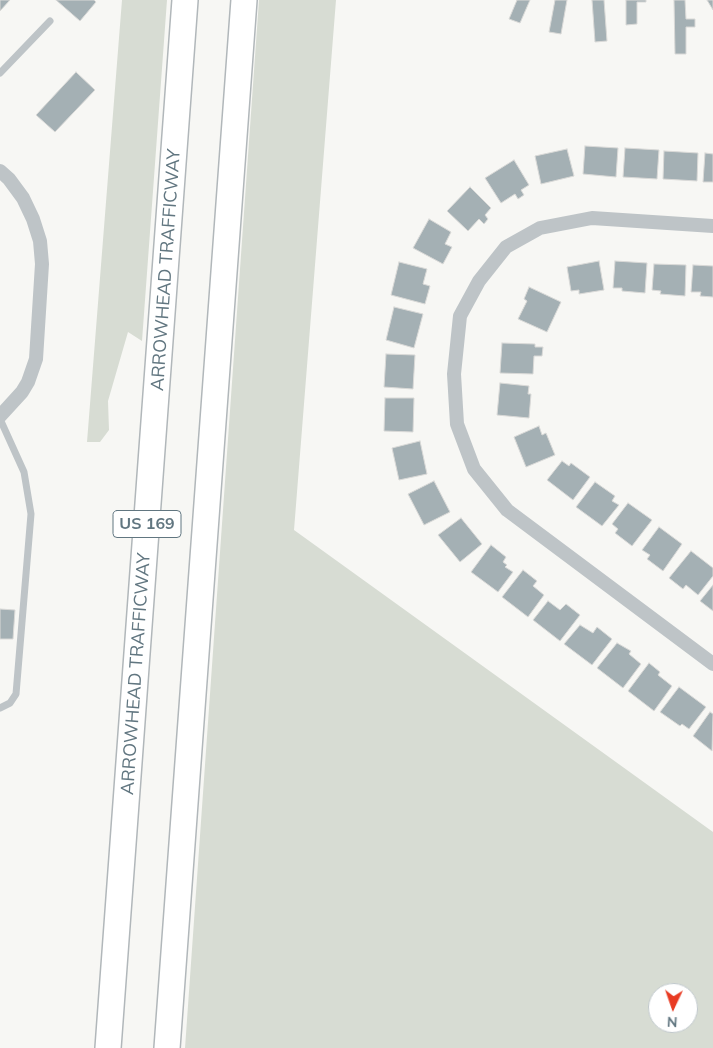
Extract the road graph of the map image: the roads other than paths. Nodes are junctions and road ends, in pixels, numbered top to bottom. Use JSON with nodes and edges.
{"nodes":[{"id":1,"x":186,"y":0,"type":"edge"},
{"id":2,"x":244,"y":0,"type":"edge"},
{"id":3,"x":50,"y":21,"type":"dead end"},
{"id":4,"x":0,"y":73,"type":"edge"},
{"id":5,"x":0,"y":171,"type":"edge"},
{"id":6,"x":713,"y":226,"type":"edge"},
{"id":7,"x":0,"y":417,"type":"edge"},
{"id":8,"x":713,"y":664,"type":"edge"},
{"id":9,"x":0,"y":708,"type":"edge"},
{"id":10,"x":108,"y":1048,"type":"edge"},
{"id":11,"x":167,"y":1048,"type":"edge"}],
"edges":[{"from":1,"to":10,"type":"highway","name":"ARROWHEAD TRAFFICWAY","number":"US 169"},
{"from":2,"to":11,"type":"highway","number":"US 169"},
{"from":3,"to":4,"type":"lane"},
{"from":5,"to":7,"type":"street"},
{"from":6,"to":8,"type":"street"},
{"from":7,"to":9,"type":"lane"}]}
